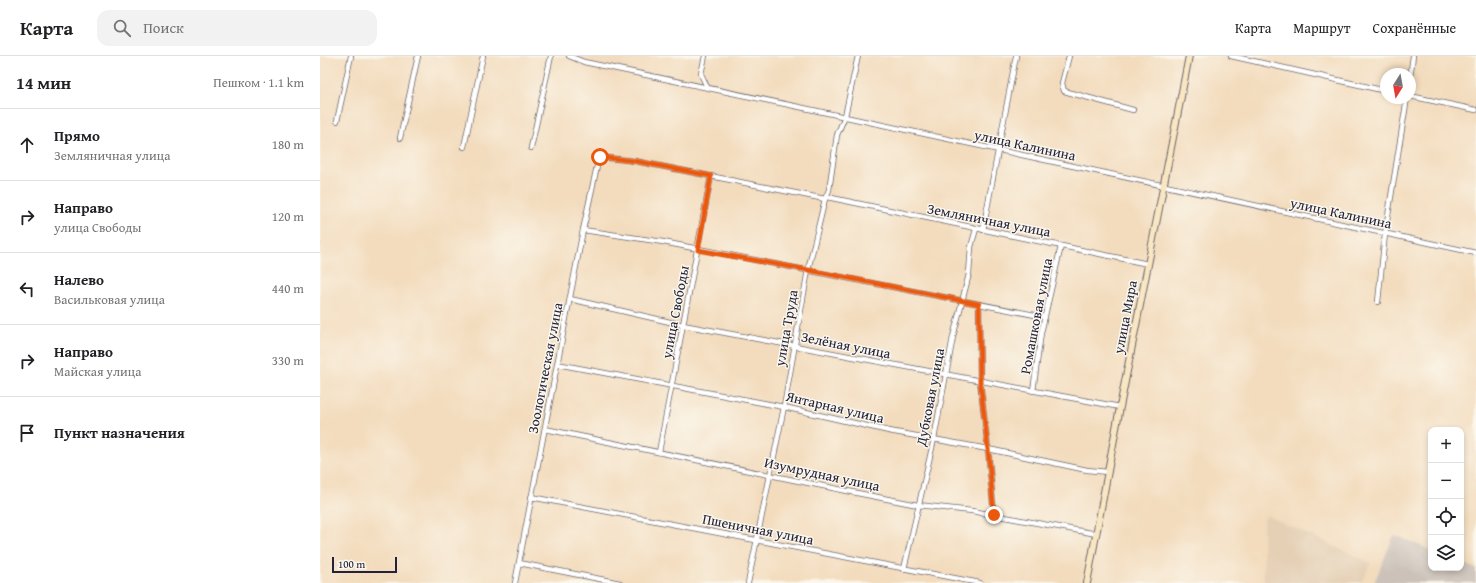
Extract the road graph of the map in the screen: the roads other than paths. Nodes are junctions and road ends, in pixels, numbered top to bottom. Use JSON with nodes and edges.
{"nodes":[{"id":1,"x":351,"y":56,"type":"edge"},
{"id":2,"x":418,"y":56,"type":"edge"},
{"id":3,"x":483,"y":56,"type":"edge"},
{"id":4,"x":551,"y":56,"type":"edge"},
{"id":5,"x":569,"y":56,"type":"edge"},
{"id":6,"x":705,"y":56,"type":"edge"},
{"id":7,"x":858,"y":56,"type":"edge"},
{"id":8,"x":1016,"y":56,"type":"edge"},
{"id":9,"x":1069,"y":56,"type":"edge"},
{"id":10,"x":1189,"y":56,"type":"edge"},
{"id":11,"x":1231,"y":56,"type":"edge"},
{"id":12,"x":1413,"y":56,"type":"edge"},
{"id":13,"x":1411,"y":68,"type":"edge"},
{"id":14,"x":707,"y":87,"type":"junction"},
{"id":15,"x":1380,"y":90,"type":"edge"},
{"id":16,"x":1416,"y":97,"type":"edge"},
{"id":17,"x":1406,"y":104,"type":"edge"},
{"id":18,"x":1133,"y":110,"type":"dead end"},
{"id":19,"x":1476,"y":110,"type":"edge"},
{"id":20,"x":845,"y":116,"type":"junction"},
{"id":21,"x":337,"y":121,"type":"dead end"},
{"id":22,"x":400,"y":138,"type":"dead end"},
{"id":23,"x":464,"y":147,"type":"dead end"},
{"id":24,"x":532,"y":148,"type":"dead end"},
{"id":25,"x":998,"y":150,"type":"junction"},
{"id":26,"x":600,"y":157,"type":"joint"},
{"id":27,"x":711,"y":176,"type":"junction"},
{"id":28,"x":1163,"y":186,"type":"junction"},
{"id":29,"x":826,"y":198,"type":"junction"},
{"id":30,"x":976,"y":229,"type":"junction"},
{"id":31,"x":583,"y":230,"type":"junction"},
{"id":32,"x":983,"y":230,"type":"junction"},
{"id":33,"x":1385,"y":234,"type":"junction"},
{"id":34,"x":1061,"y":246,"type":"junction"},
{"id":35,"x":698,"y":250,"type":"junction"},
{"id":36,"x":1476,"y":253,"type":"edge"},
{"id":37,"x":1148,"y":264,"type":"junction"},
{"id":38,"x":808,"y":270,"type":"junction"},
{"id":39,"x":570,"y":299,"type":"junction"},
{"id":40,"x":962,"y":301,"type":"junction"},
{"id":41,"x":1378,"y":302,"type":"dead end"},
{"id":42,"x":979,"y":304,"type":"junction"},
{"id":43,"x":1045,"y":317,"type":"junction"},
{"id":44,"x":683,"y":325,"type":"junction"},
{"id":45,"x":794,"y":347,"type":"junction"},
{"id":46,"x":557,"y":364,"type":"junction"},
{"id":47,"x":946,"y":375,"type":"junction"},
{"id":48,"x":980,"y":381,"type":"junction"},
{"id":49,"x":671,"y":385,"type":"junction"},
{"id":50,"x":1033,"y":391,"type":"junction"},
{"id":51,"x":784,"y":407,"type":"junction"},
{"id":52,"x":1120,"y":407,"type":"junction"},
{"id":53,"x":545,"y":429,"type":"junction"},
{"id":54,"x":934,"y":439,"type":"junction"},
{"id":55,"x":988,"y":449,"type":"junction"},
{"id":56,"x":659,"y":452,"type":"junction"},
{"id":57,"x":1108,"y":472,"type":"junction"},
{"id":58,"x":771,"y":475,"type":"junction"},
{"id":59,"x":531,"y":497,"type":"junction"},
{"id":60,"x":918,"y":505,"type":"junction"},
{"id":61,"x":994,"y":515,"type":"junction"},
{"id":62,"x":1097,"y":534,"type":"junction"},
{"id":63,"x":758,"y":540,"type":"junction"},
{"id":64,"x":519,"y":563,"type":"junction"},
{"id":65,"x":904,"y":569,"type":"junction"},
{"id":66,"x":515,"y":583,"type":"edge"},
{"id":67,"x":620,"y":583,"type":"edge"},
{"id":68,"x":748,"y":583,"type":"edge"},
{"id":69,"x":980,"y":583,"type":"edge"},
{"id":70,"x":1087,"y":583,"type":"edge"}],
"edges":[{"from":1,"to":21,"type":"street"},
{"from":2,"to":22,"type":"street"},
{"from":3,"to":23,"type":"street"},
{"from":4,"to":24,"type":"street"},
{"from":5,"to":14,"type":"street","name":"улица Калинина"},
{"from":6,"to":14,"type":"street"},
{"from":7,"to":20,"type":"street","name":"улица Труда"},
{"from":8,"to":25,"type":"street"},
{"from":9,"to":18,"type":"street"},
{"from":10,"to":28,"type":"main road","name":"улица Мира"},
{"from":11,"to":15,"type":"street"},
{"from":12,"to":13,"type":"street"},
{"from":14,"to":20,"type":"street","name":"улица Калинина"},
{"from":16,"to":19,"type":"street"},
{"from":17,"to":33,"type":"street"},
{"from":20,"to":25,"type":"street","name":"улица Калинина"},
{"from":20,"to":29,"type":"street","name":"улица Труда"},
{"from":25,"to":28,"type":"street","name":"улица Калинина"},
{"from":25,"to":32,"type":"street"},
{"from":26,"to":27,"type":"street","name":"Земляничная улица"},
{"from":26,"to":31,"type":"street","name":"Зоологическая улица"},
{"from":27,"to":29,"type":"street","name":"Земляничная улица"},
{"from":27,"to":35,"type":"street","name":"улица Свободы"},
{"from":28,"to":33,"type":"street","name":"улица Калинина"},
{"from":28,"to":37,"type":"main road","name":"улица Мира"},
{"from":29,"to":30,"type":"street","name":"Земляничная улица"},
{"from":29,"to":38,"type":"street","name":"улица Труда"},
{"from":30,"to":32,"type":"street","name":"Земляничная улица"},
{"from":30,"to":40,"type":"street","name":"Дубковая улица"},
{"from":31,"to":35,"type":"street"},
{"from":31,"to":39,"type":"street","name":"Зоологическая улица"},
{"from":32,"to":34,"type":"street","name":"Земляничная улица"},
{"from":33,"to":36,"type":"street","name":"улица Калинина"},
{"from":33,"to":41,"type":"street"},
{"from":34,"to":37,"type":"street","name":"Земляничная улица"},
{"from":34,"to":43,"type":"street","name":"Ромашковая улица"},
{"from":35,"to":38,"type":"street"},
{"from":35,"to":44,"type":"street","name":"улица Свободы"},
{"from":37,"to":52,"type":"main road","name":"улица Мира"},
{"from":38,"to":40,"type":"street"},
{"from":38,"to":45,"type":"street","name":"улица Труда"},
{"from":39,"to":44,"type":"street","name":"Зелёная улица"},
{"from":39,"to":46,"type":"street","name":"Зоологическая улица"},
{"from":40,"to":42,"type":"street"},
{"from":40,"to":47,"type":"street","name":"Дубковая улица"},
{"from":42,"to":43,"type":"street"},
{"from":42,"to":48,"type":"street"},
{"from":43,"to":50,"type":"street","name":"Ромашковая улица"},
{"from":44,"to":45,"type":"street","name":"Зелёная улица"},
{"from":44,"to":49,"type":"street","name":"улица Свободы"},
{"from":45,"to":47,"type":"street","name":"Зелёная улица"},
{"from":45,"to":51,"type":"street","name":"улица Труда"},
{"from":46,"to":49,"type":"street","name":"Янтарная улица"},
{"from":46,"to":53,"type":"street","name":"Зоологическая улица"},
{"from":47,"to":48,"type":"street","name":"Зелёная улица"},
{"from":47,"to":54,"type":"street","name":"Дубковая улица"},
{"from":48,"to":50,"type":"street","name":"Зелёная улица"},
{"from":48,"to":55,"type":"street"},
{"from":49,"to":51,"type":"street","name":"Янтарная улица"},
{"from":49,"to":56,"type":"street","name":"улица Свободы"},
{"from":50,"to":52,"type":"street","name":"Зелёная улица"},
{"from":51,"to":54,"type":"street","name":"Янтарная улица"},
{"from":51,"to":58,"type":"street","name":"улица Труда"},
{"from":52,"to":57,"type":"main road","name":"улица Мира"},
{"from":53,"to":56,"type":"street","name":"Изумрудная улица"},
{"from":53,"to":59,"type":"street","name":"Зоологическая улица"},
{"from":54,"to":55,"type":"street","name":"Янтарная улица"},
{"from":54,"to":60,"type":"street","name":"Дубковая улица"},
{"from":55,"to":57,"type":"street","name":"Янтарная улица"},
{"from":55,"to":61,"type":"street"},
{"from":56,"to":58,"type":"street","name":"Изумрудная улица"},
{"from":57,"to":62,"type":"main road","name":"улица Мира"},
{"from":58,"to":60,"type":"street","name":"Изумрудная улица"},
{"from":58,"to":63,"type":"street","name":"улица Труда"},
{"from":59,"to":63,"type":"street","name":"Пшеничная улица"},
{"from":59,"to":64,"type":"street","name":"Зоологическая улица"},
{"from":60,"to":61,"type":"street","name":"Изумрудная улица"},
{"from":60,"to":65,"type":"street","name":"Дубковая улица"},
{"from":61,"to":62,"type":"street","name":"Изумрудная улица"},
{"from":62,"to":70,"type":"main road","name":"улица Мира"},
{"from":63,"to":65,"type":"street","name":"Пшеничная улица"},
{"from":63,"to":68,"type":"street","name":"улица Труда"},
{"from":64,"to":66,"type":"street","name":"Зоологическая улица"},
{"from":64,"to":67,"type":"street"},
{"from":65,"to":69,"type":"street","name":"Пшеничная улица"}]}
